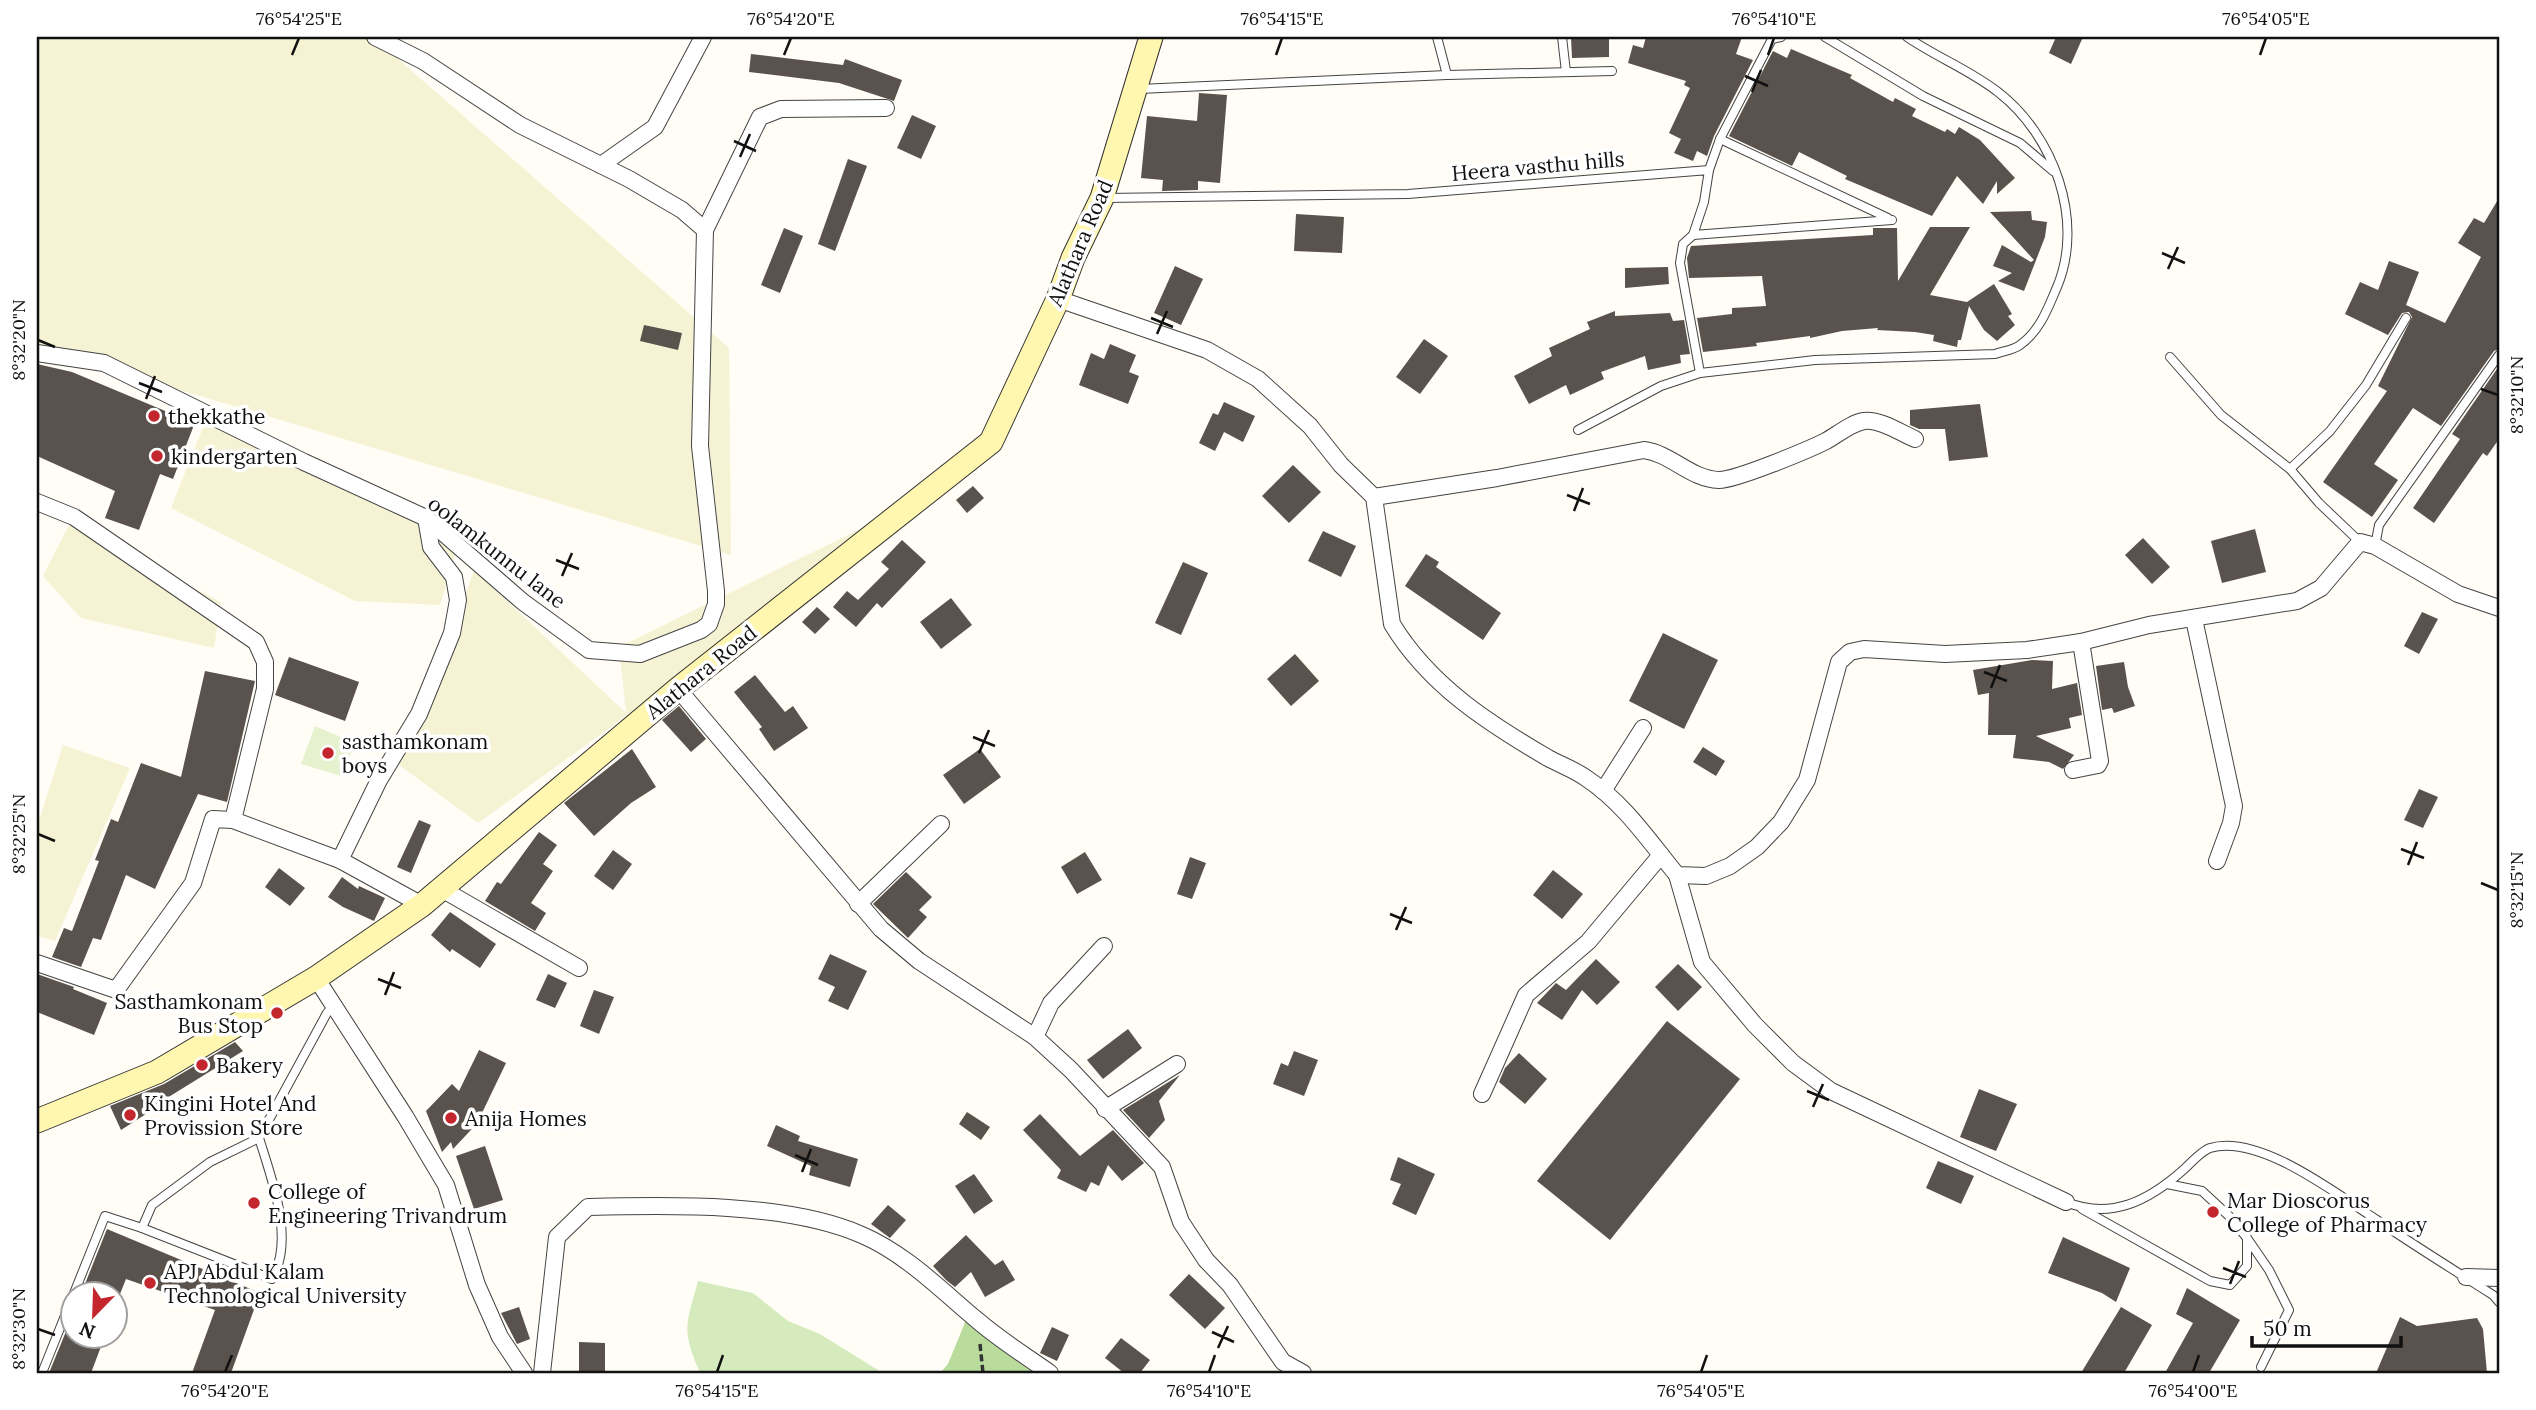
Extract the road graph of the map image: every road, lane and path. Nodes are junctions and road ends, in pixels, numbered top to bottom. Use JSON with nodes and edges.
{"nodes":[{"id":1,"x":375,"y":37,"type":"edge"},
{"id":2,"x":703,"y":37,"type":"edge"},
{"id":3,"x":1152,"y":37,"type":"edge"},
{"id":4,"x":1437,"y":37,"type":"edge"},
{"id":5,"x":1562,"y":37,"type":"edge"},
{"id":6,"x":1781,"y":37,"type":"edge"},
{"id":7,"x":1825,"y":37,"type":"edge"},
{"id":8,"x":1907,"y":37,"type":"edge"},
{"id":9,"x":1612,"y":71,"type":"dead end"},
{"id":10,"x":1566,"y":72,"type":"junction"},
{"id":11,"x":1447,"y":75,"type":"junction"},
{"id":12,"x":1136,"y":89,"type":"junction"},
{"id":13,"x":886,"y":108,"type":"dead end"},
{"id":14,"x":1720,"y":139,"type":"junction"},
{"id":15,"x":601,"y":165,"type":"junction"},
{"id":16,"x":1709,"y":170,"type":"junction"},
{"id":17,"x":2058,"y":176,"type":"junction"},
{"id":18,"x":1102,"y":198,"type":"junction"},
{"id":19,"x":705,"y":230,"type":"junction"},
{"id":20,"x":1693,"y":234,"type":"junction"},
{"id":21,"x":1058,"y":299,"type":"junction"},
{"id":22,"x":2406,"y":318,"type":"dead end"},
{"id":23,"x":37,"y":352,"type":"edge"},
{"id":24,"x":2499,"y":355,"type":"edge"},
{"id":25,"x":2170,"y":357,"type":"dead end"},
{"id":26,"x":1700,"y":373,"type":"junction"},
{"id":27,"x":1578,"y":430,"type":"dead end"},
{"id":28,"x":1915,"y":439,"type":"dead end"},
{"id":29,"x":2290,"y":469,"type":"junction"},
{"id":30,"x":1374,"y":497,"type":"junction"},
{"id":31,"x":37,"y":502,"type":"edge"},
{"id":32,"x":426,"y":518,"type":"junction"},
{"id":33,"x":2367,"y":544,"type":"junction"},
{"id":34,"x":2499,"y":608,"type":"edge"},
{"id":35,"x":2194,"y":619,"type":"junction"},
{"id":36,"x":2081,"y":642,"type":"junction"},
{"id":37,"x":678,"y":689,"type":"junction"},
{"id":38,"x":1643,"y":728,"type":"dead end"},
{"id":39,"x":2073,"y":770,"type":"dead end"},
{"id":40,"x":1603,"y":791,"type":"junction"},
{"id":41,"x":233,"y":820,"type":"junction"},
{"id":42,"x":941,"y":824,"type":"dead end"},
{"id":43,"x":1661,"y":855,"type":"junction"},
{"id":44,"x":340,"y":860,"type":"junction"},
{"id":45,"x":2217,"y":861,"type":"dead end"},
{"id":46,"x":1677,"y":876,"type":"junction"},
{"id":47,"x":440,"y":888,"type":"junction"},
{"id":48,"x":858,"y":904,"type":"junction"},
{"id":49,"x":422,"y":905,"type":"junction"},
{"id":50,"x":1104,"y":946,"type":"dead end"},
{"id":51,"x":37,"y":963,"type":"edge"},
{"id":52,"x":579,"y":968,"type":"dead end"},
{"id":53,"x":316,"y":978,"type":"junction"},
{"id":54,"x":335,"y":1004,"type":"junction"},
{"id":55,"x":1035,"y":1037,"type":"junction"},
{"id":56,"x":1177,"y":1065,"type":"dead end"},
{"id":57,"x":1482,"y":1094,"type":"dead end"},
{"id":58,"x":1105,"y":1109,"type":"junction"},
{"id":59,"x":37,"y":1121,"type":"edge"},
{"id":60,"x":259,"y":1138,"type":"junction"},
{"id":61,"x":2167,"y":1184,"type":"junction"},
{"id":62,"x":2066,"y":1202,"type":"joint"},
{"id":63,"x":2082,"y":1209,"type":"junction"},
{"id":64,"x":142,"y":1228,"type":"junction"},
{"id":65,"x":2247,"y":1238,"type":"junction"},
{"id":66,"x":2466,"y":1277,"type":"junction"},
{"id":67,"x":2499,"y":1278,"type":"edge"},
{"id":68,"x":2499,"y":1302,"type":"edge"},
{"id":69,"x":2260,"y":1367,"type":"dead end"},
{"id":70,"x":42,"y":1373,"type":"edge"},
{"id":71,"x":524,"y":1373,"type":"edge"},
{"id":72,"x":542,"y":1373,"type":"edge"},
{"id":73,"x":1050,"y":1373,"type":"edge"},
{"id":74,"x":1303,"y":1373,"type":"edge"}],
"edges":[{"from":1,"to":15,"type":"street"},
{"from":2,"to":15,"type":"street"},
{"from":3,"to":12,"type":"street","name":"Alathara Road"},
{"from":4,"to":11,"type":"lane"},
{"from":5,"to":10,"type":"lane"},
{"from":6,"to":14,"type":"lane"},
{"from":7,"to":17,"type":"lane"},
{"from":8,"to":17,"type":"lane"},
{"from":9,"to":10,"type":"lane"},
{"from":10,"to":11,"type":"lane"},
{"from":11,"to":12,"type":"lane"},
{"from":12,"to":18,"type":"street","name":"Alathara Road"},
{"from":13,"to":19,"type":"street"},
{"from":14,"to":16,"type":"lane"},
{"from":14,"to":20,"type":"lane"},
{"from":15,"to":19,"type":"street"},
{"from":16,"to":18,"type":"lane","name":"Heera vasthu hills"},
{"from":16,"to":20,"type":"lane"},
{"from":17,"to":26,"type":"lane"},
{"from":18,"to":21,"type":"street","name":"Alathara Road"},
{"from":19,"to":32,"type":"street","name":"oolamkunnu lane"},
{"from":20,"to":26,"type":"lane"},
{"from":21,"to":30,"type":"street"},
{"from":21,"to":37,"type":"street","name":"Alathara Road"},
{"from":22,"to":29,"type":"lane"},
{"from":23,"to":32,"type":"street","name":"oolamkunnu lane"},
{"from":24,"to":33,"type":"lane"},
{"from":25,"to":29,"type":"lane"},
{"from":26,"to":27,"type":"lane"},
{"from":28,"to":30,"type":"street"},
{"from":29,"to":33,"type":"lane"},
{"from":30,"to":40,"type":"street"},
{"from":31,"to":41,"type":"street"},
{"from":32,"to":44,"type":"street"},
{"from":33,"to":34,"type":"street"},
{"from":33,"to":35,"type":"street"},
{"from":35,"to":36,"type":"street"},
{"from":35,"to":45,"type":"street"},
{"from":36,"to":39,"type":"street"},
{"from":36,"to":46,"type":"street"},
{"from":37,"to":47,"type":"street","name":"Alathara Road"},
{"from":37,"to":48,"type":"street"},
{"from":38,"to":40,"type":"street"},
{"from":40,"to":43,"type":"street"},
{"from":41,"to":44,"type":"street"},
{"from":41,"to":51,"type":"street"},
{"from":42,"to":48,"type":"street"},
{"from":43,"to":46,"type":"street"},
{"from":43,"to":57,"type":"street"},
{"from":44,"to":49,"type":"street"},
{"from":46,"to":62,"type":"street"},
{"from":47,"to":49,"type":"street","name":"Alathara Road"},
{"from":47,"to":52,"type":"street"},
{"from":48,"to":55,"type":"street"},
{"from":49,"to":53,"type":"street","name":"Alathara Road"},
{"from":50,"to":55,"type":"street"},
{"from":53,"to":54,"type":"street"},
{"from":53,"to":59,"type":"street","name":"Alathara Road"},
{"from":54,"to":60,"type":"lane"},
{"from":54,"to":71,"type":"street"},
{"from":55,"to":58,"type":"street"},
{"from":56,"to":58,"type":"street"},
{"from":58,"to":74,"type":"street"},
{"from":60,"to":64,"type":"lane"},
{"from":60,"to":64,"type":"lane"},
{"from":61,"to":63,"type":"lane"},
{"from":61,"to":65,"type":"lane"},
{"from":61,"to":66,"type":"lane"},
{"from":62,"to":63,"type":"lane"},
{"from":63,"to":65,"type":"lane"},
{"from":64,"to":70,"type":"lane"},
{"from":65,"to":69,"type":"lane"},
{"from":66,"to":67,"type":"street"},
{"from":66,"to":68,"type":"lane"},
{"from":72,"to":73,"type":"street"}]}
